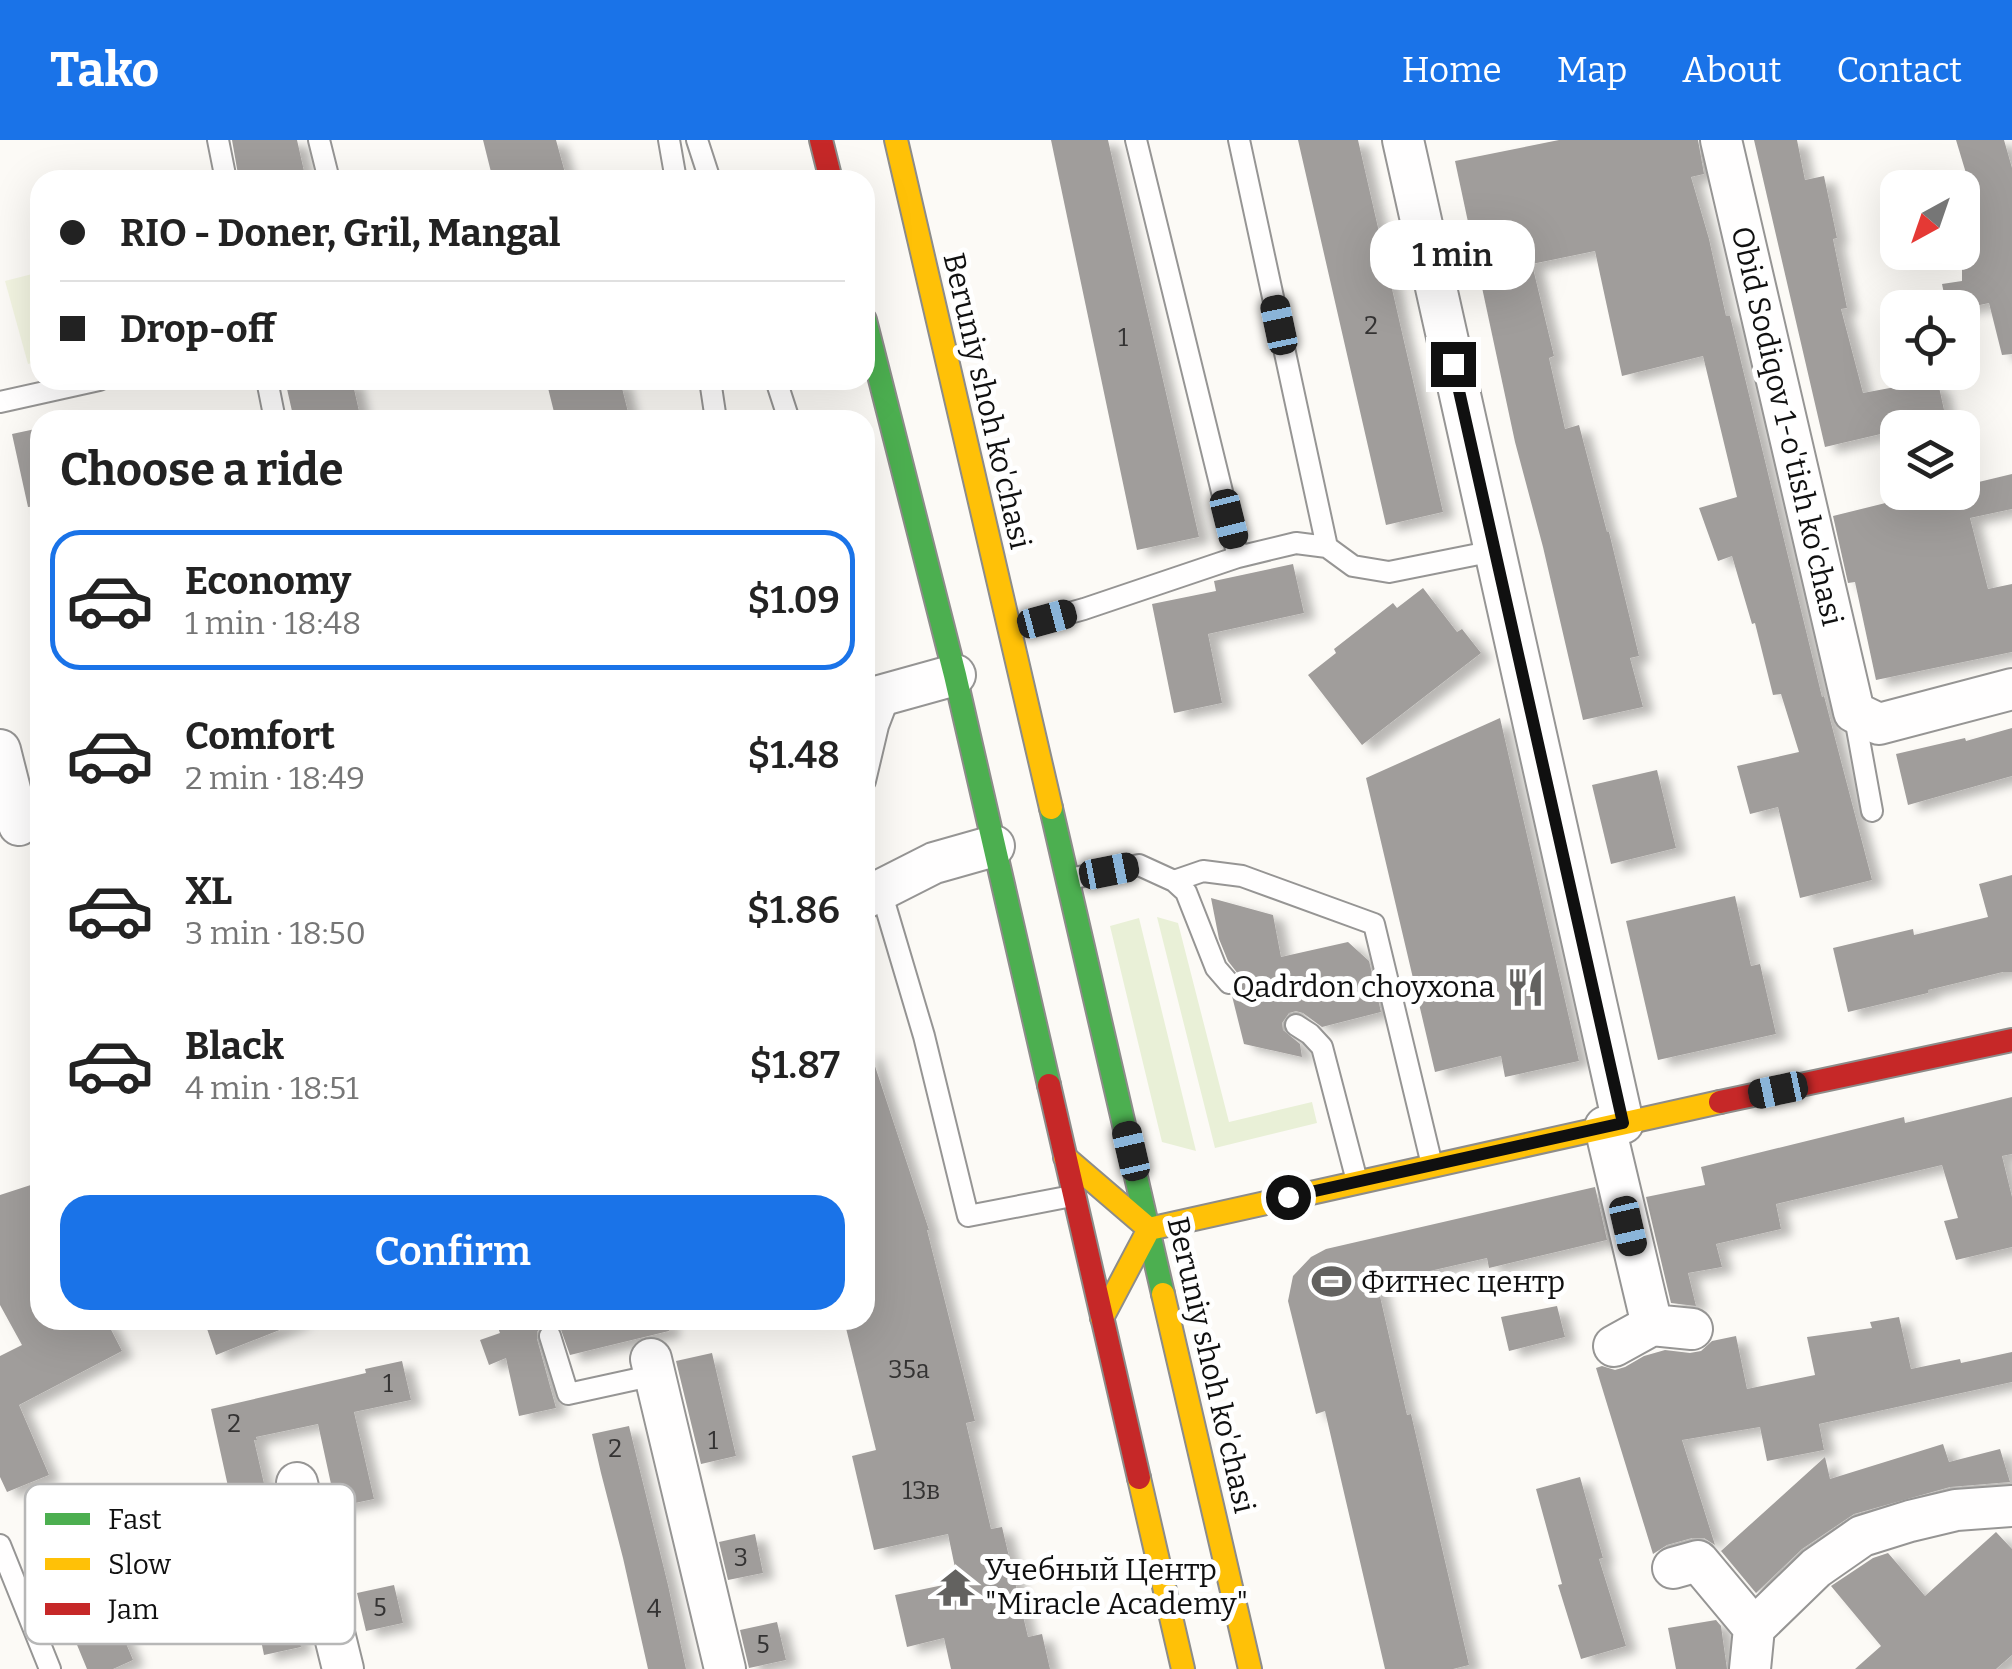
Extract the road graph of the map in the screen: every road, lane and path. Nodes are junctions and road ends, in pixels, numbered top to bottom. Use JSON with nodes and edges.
{"nodes":[{"id":1,"x":218,"y":140,"type":"edge"},
{"id":2,"x":319,"y":140,"type":"edge"},
{"id":3,"x":669,"y":140,"type":"edge"},
{"id":4,"x":697,"y":140,"type":"edge"},
{"id":5,"x":821,"y":140,"type":"edge"},
{"id":6,"x":896,"y":140,"type":"edge"},
{"id":7,"x":1136,"y":140,"type":"edge"},
{"id":8,"x":1239,"y":140,"type":"edge"},
{"id":9,"x":1403,"y":140,"type":"edge"},
{"id":10,"x":1721,"y":140,"type":"edge"},
{"id":11,"x":224,"y":170,"type":"edge"},
{"id":12,"x":326,"y":170,"type":"edge"},
{"id":13,"x":674,"y":170,"type":"edge"},
{"id":14,"x":707,"y":170,"type":"edge"},
{"id":15,"x":828,"y":170,"type":"edge"},
{"id":16,"x":875,"y":376,"type":"edge"},
{"id":17,"x":54,"y":390,"type":"edge"},
{"id":18,"x":0,"y":402,"type":"edge"},
{"id":19,"x":1328,"y":547,"type":"junction"},
{"id":20,"x":1494,"y":551,"type":"junction"},
{"id":21,"x":1238,"y":556,"type":"junction"},
{"id":22,"x":1010,"y":629,"type":"junction"},
{"id":23,"x":955,"y":675,"type":"junction"},
{"id":24,"x":2012,"y":689,"type":"edge"},
{"id":25,"x":875,"y":692,"type":"edge"},
{"id":26,"x":875,"y":700,"type":"edge"},
{"id":27,"x":1854,"y":712,"type":"junction"},
{"id":28,"x":875,"y":739,"type":"edge"},
{"id":29,"x":0,"y":750,"type":"edge"},
{"id":30,"x":1872,"y":811,"type":"dead end"},
{"id":31,"x":20,"y":830,"type":"edge"},
{"id":32,"x":994,"y":846,"type":"junction"},
{"id":33,"x":1068,"y":879,"type":"junction"},
{"id":34,"x":1174,"y":881,"type":"junction"},
{"id":35,"x":875,"y":892,"type":"edge"},
{"id":36,"x":875,"y":901,"type":"edge"},
{"id":37,"x":1229,"y":983,"type":"dead end"},
{"id":38,"x":1296,"y":1025,"type":"dead end"},
{"id":39,"x":2012,"y":1040,"type":"edge"},
{"id":40,"x":1614,"y":1125,"type":"junction"},
{"id":41,"x":1066,"y":1157,"type":"junction"},
{"id":42,"x":1432,"y":1165,"type":"junction"},
{"id":43,"x":1358,"y":1182,"type":"junction"},
{"id":44,"x":1074,"y":1196,"type":"junction"},
{"id":45,"x":1149,"y":1229,"type":"junction"},
{"id":46,"x":1102,"y":1318,"type":"junction"},
{"id":47,"x":1652,"y":1325,"type":"junction"},
{"id":48,"x":1692,"y":1330,"type":"dead end"},
{"id":49,"x":550,"y":1336,"type":"dead end"},
{"id":50,"x":1614,"y":1346,"type":"dead end"},
{"id":51,"x":653,"y":1367,"type":"joint"},
{"id":52,"x":2012,"y":1506,"type":"edge"},
{"id":53,"x":0,"y":1545,"type":"edge"},
{"id":54,"x":1672,"y":1568,"type":"dead end"},
{"id":55,"x":25,"y":1607,"type":"edge"},
{"id":56,"x":1754,"y":1628,"type":"junction"},
{"id":57,"x":40,"y":1644,"type":"edge"},
{"id":58,"x":337,"y":1644,"type":"edge"},
{"id":59,"x":50,"y":1669,"type":"edge"},
{"id":60,"x":343,"y":1669,"type":"edge"},
{"id":61,"x":725,"y":1669,"type":"edge"},
{"id":62,"x":1183,"y":1669,"type":"edge"},
{"id":63,"x":1250,"y":1669,"type":"edge"},
{"id":64,"x":1750,"y":1669,"type":"edge"}],
"edges":[{"from":1,"to":11,"type":"lane"},
{"from":2,"to":12,"type":"lane"},
{"from":3,"to":13,"type":"lane"},
{"from":4,"to":14,"type":"lane"},
{"from":5,"to":15,"type":"main road"},
{"from":6,"to":22,"type":"main road","name":"Beruniy shoh ko'chasi"},
{"from":7,"to":21,"type":"lane"},
{"from":8,"to":19,"type":"lane"},
{"from":9,"to":20,"type":"street"},
{"from":10,"to":27,"type":"street","name":"Obid Sodiqov 1-o'tish ko'chasi"},
{"from":16,"to":23,"type":"main road"},
{"from":17,"to":18,"type":"lane"},
{"from":19,"to":20,"type":"lane"},
{"from":19,"to":21,"type":"lane"},
{"from":20,"to":40,"type":"street"},
{"from":21,"to":22,"type":"lane"},
{"from":22,"to":33,"type":"main road","name":"Beruniy shoh ko'chasi"},
{"from":23,"to":25,"type":"street"},
{"from":23,"to":32,"type":"main road"},
{"from":24,"to":27,"type":"street"},
{"from":26,"to":28,"type":"lane"},
{"from":27,"to":30,"type":"lane"},
{"from":29,"to":31,"type":"street"},
{"from":32,"to":35,"type":"street"},
{"from":32,"to":41,"type":"main road"},
{"from":33,"to":34,"type":"lane"},
{"from":33,"to":45,"type":"main road","name":"Beruniy shoh ko'chasi"},
{"from":34,"to":37,"type":"lane"},
{"from":34,"to":42,"type":"lane"},
{"from":36,"to":44,"type":"lane"},
{"from":38,"to":43,"type":"lane"},
{"from":39,"to":40,"type":"main road"},
{"from":40,"to":42,"type":"main road"},
{"from":40,"to":47,"type":"street"},
{"from":41,"to":44,"type":"main road"},
{"from":41,"to":45,"type":"main road"},
{"from":42,"to":43,"type":"main road"},
{"from":43,"to":45,"type":"main road"},
{"from":44,"to":46,"type":"main road"},
{"from":45,"to":46,"type":"main road"},
{"from":45,"to":63,"type":"main road","name":"Beruniy shoh ko'chasi"},
{"from":46,"to":62,"type":"main road"},
{"from":47,"to":48,"type":"street"},
{"from":47,"to":50,"type":"street"},
{"from":49,"to":51,"type":"lane"},
{"from":51,"to":61,"type":"street"},
{"from":52,"to":56,"type":"street"},
{"from":53,"to":55,"type":"lane"},
{"from":54,"to":56,"type":"street"},
{"from":56,"to":64,"type":"street"},
{"from":57,"to":59,"type":"lane"},
{"from":58,"to":60,"type":"street"}]}
